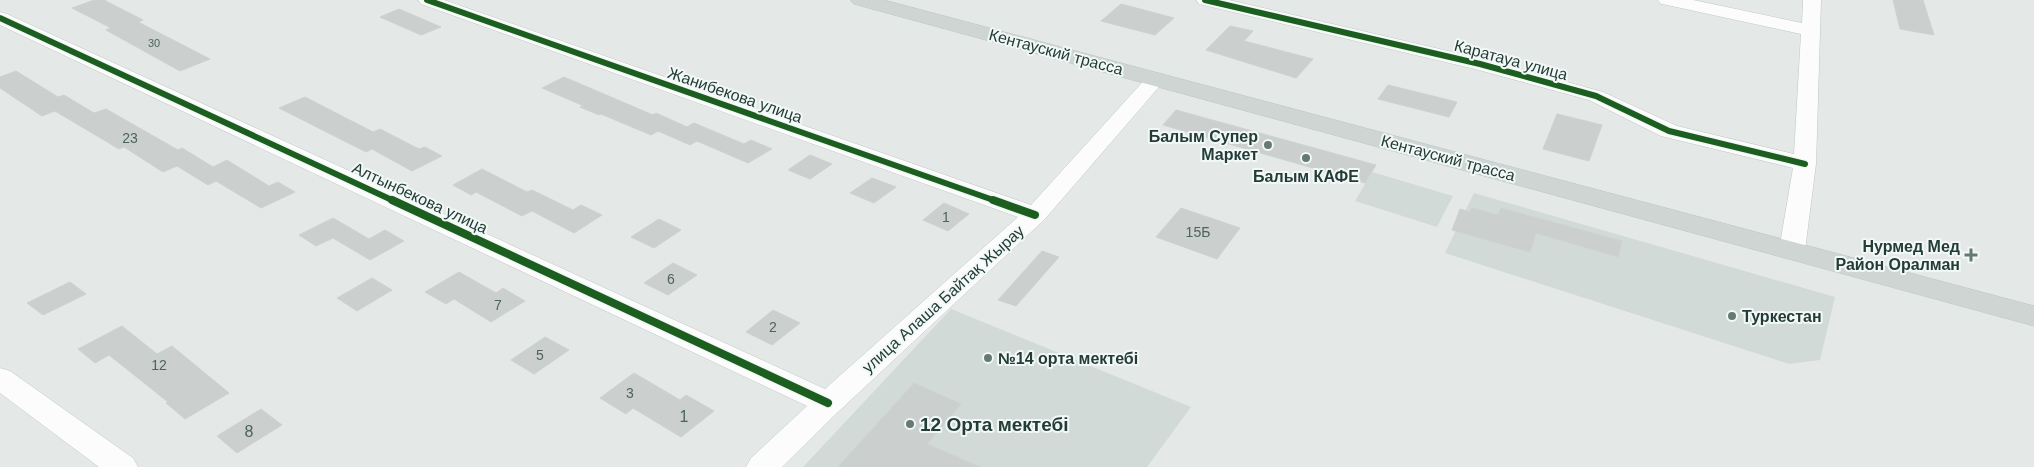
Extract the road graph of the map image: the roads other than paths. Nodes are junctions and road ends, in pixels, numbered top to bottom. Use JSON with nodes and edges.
{"nodes":[{"id":1,"x":426,"y":0,"type":"edge"},
{"id":2,"x":861,"y":0,"type":"edge"},
{"id":3,"x":1205,"y":0,"type":"edge"},
{"id":4,"x":1667,"y":0,"type":"edge"},
{"id":5,"x":1812,"y":0,"type":"edge"},
{"id":6,"x":0,"y":18,"type":"edge"},
{"id":7,"x":1810,"y":30,"type":"junction"},
{"id":8,"x":1155,"y":80,"type":"junction"},
{"id":9,"x":1805,"y":164,"type":"junction"},
{"id":10,"x":1035,"y":215,"type":"junction"},
{"id":11,"x":1792,"y":250,"type":"junction"},
{"id":12,"x":2034,"y":316,"type":"edge"},
{"id":13,"x":0,"y":378,"type":"edge"},
{"id":14,"x":828,"y":403,"type":"junction"},
{"id":15,"x":122,"y":467,"type":"edge"},
{"id":16,"x":762,"y":467,"type":"edge"}],
"edges":[{"from":1,"to":10,"type":"street","name":"Жанибекова улица"},
{"from":2,"to":8,"type":"main road","name":"Кентауский трасса"},
{"from":3,"to":9,"type":"street","name":"Каратауа улица"},
{"from":4,"to":7,"type":"street"},
{"from":5,"to":7,"type":"street"},
{"from":6,"to":14,"type":"street","name":"Алтынбекова улица"},
{"from":7,"to":9,"type":"street"},
{"from":8,"to":10,"type":"street","name":"улица Алаша Байтақ Жырау"},
{"from":8,"to":11,"type":"main road","name":"Кентауский трасса"},
{"from":9,"to":11,"type":"street"},
{"from":10,"to":14,"type":"street","name":"улица Алаша Байтақ Жырау"},
{"from":11,"to":12,"type":"main road","name":"Кентауский трасса"},
{"from":13,"to":15,"type":"street"},
{"from":14,"to":16,"type":"street","name":"улица Алаша Байтақ Жырау"}]}
